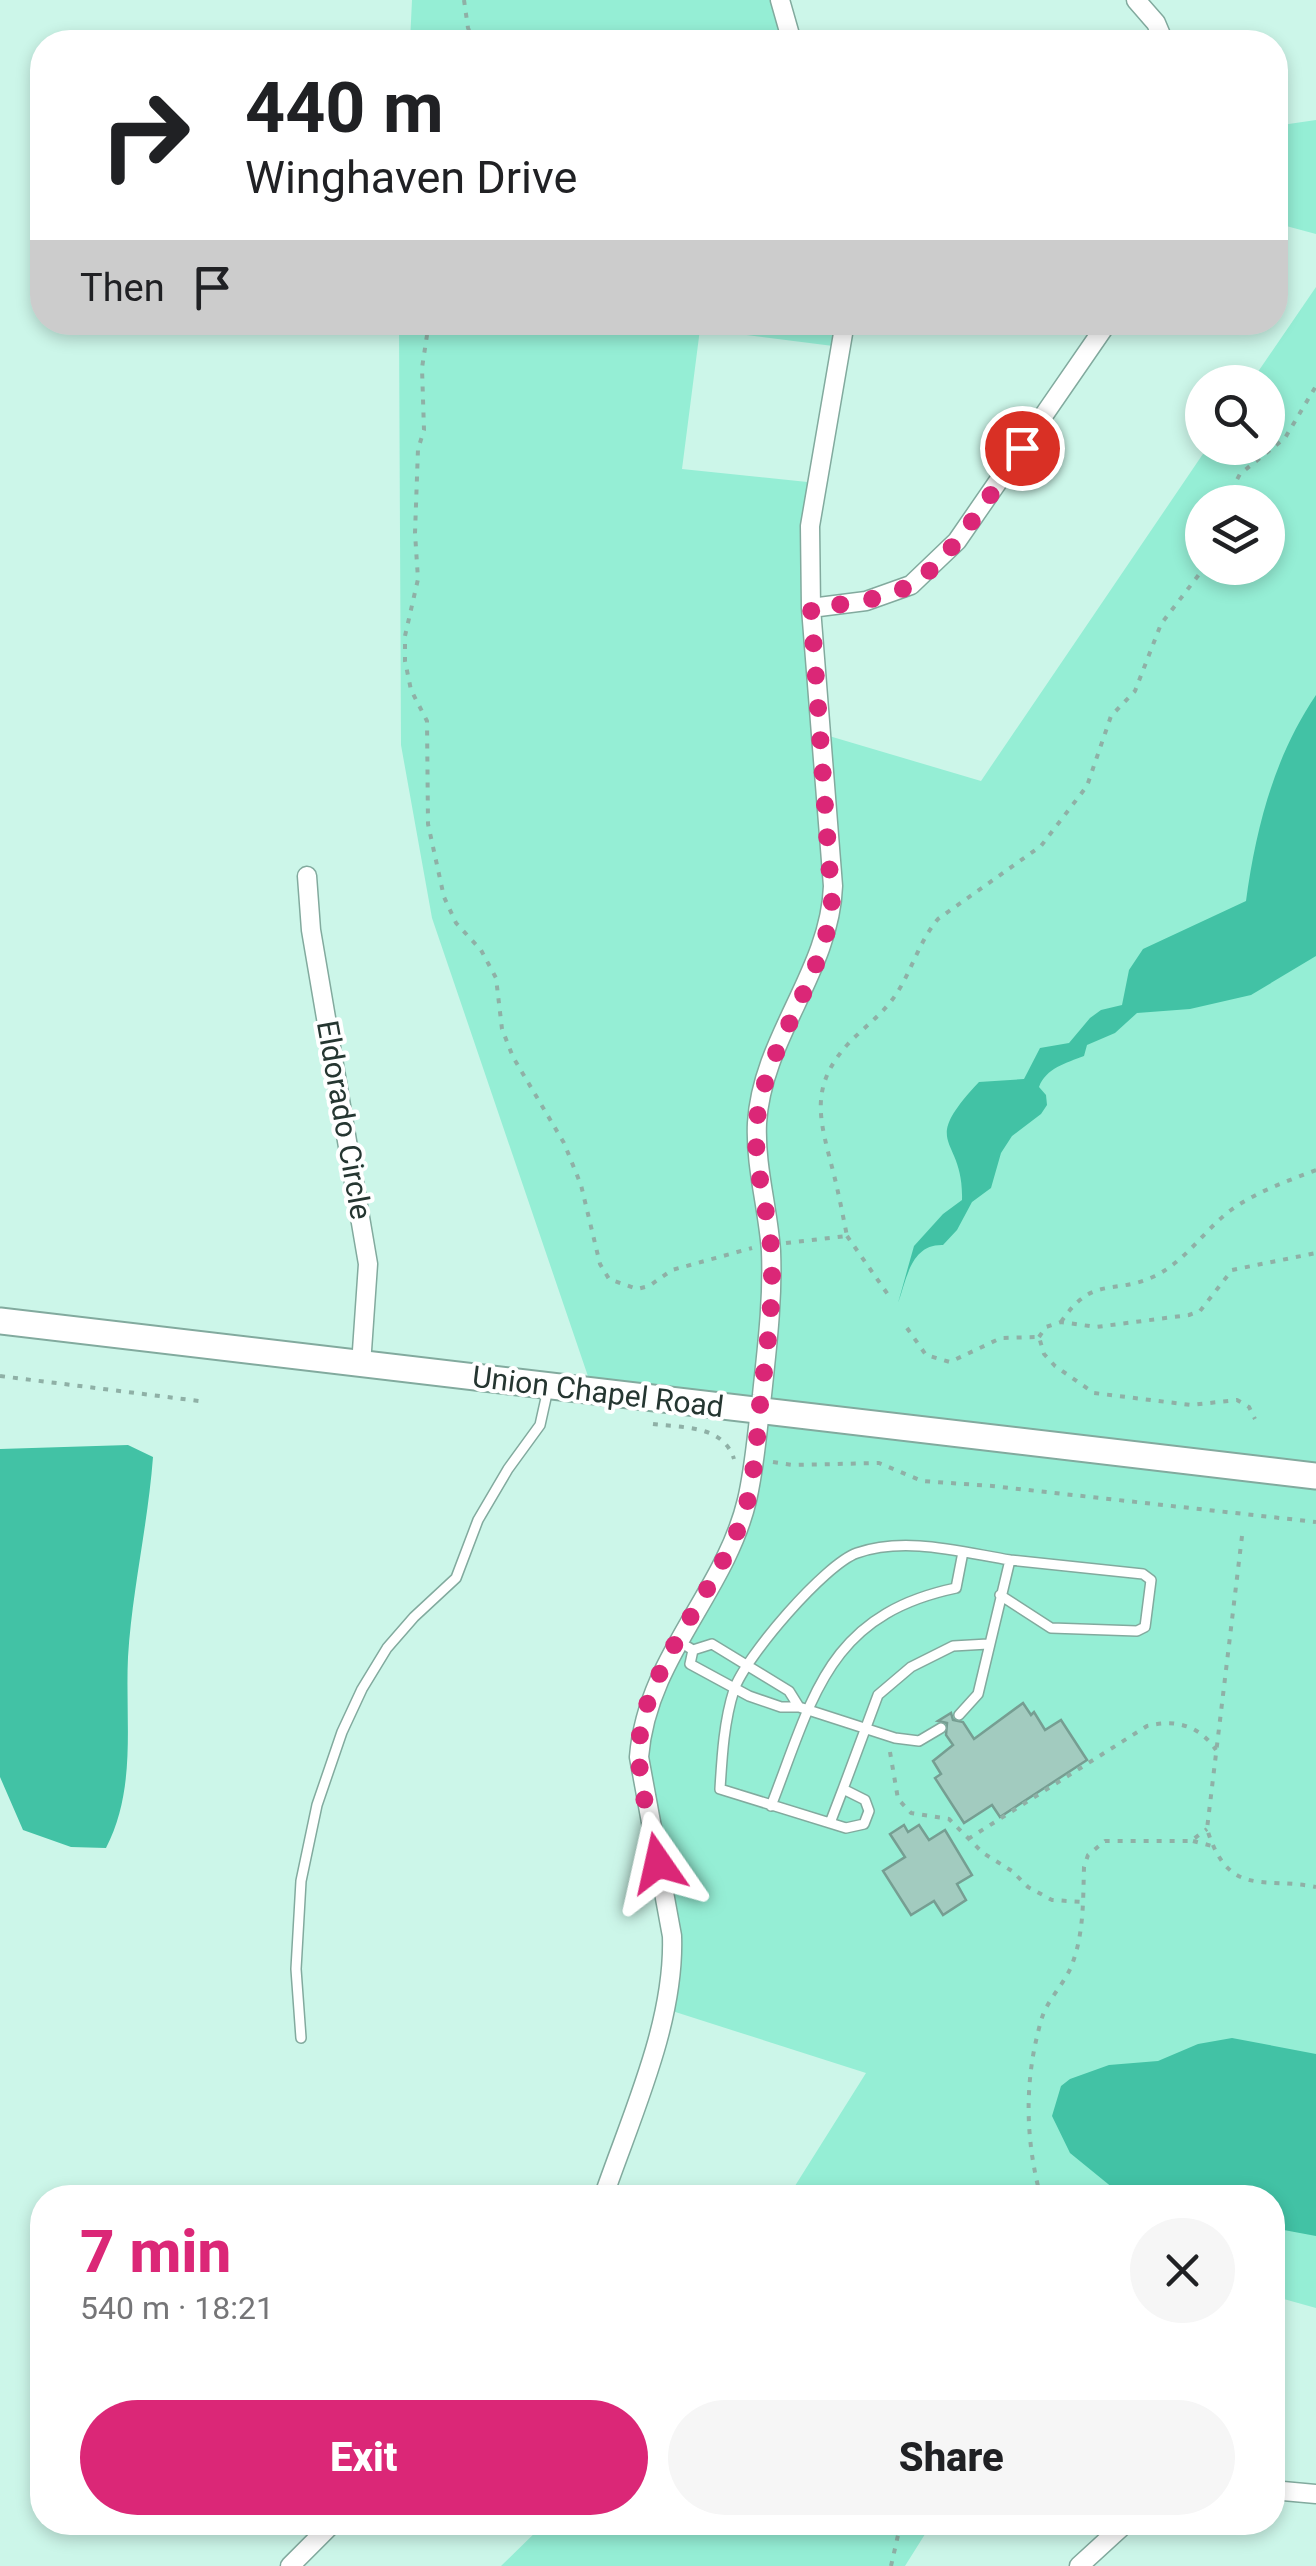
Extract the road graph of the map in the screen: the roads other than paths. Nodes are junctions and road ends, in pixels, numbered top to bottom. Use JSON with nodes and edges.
{"nodes":[{"id":1,"x":780,"y":0,"type":"edge"},
{"id":2,"x":1136,"y":0,"type":"edge"},
{"id":3,"x":789,"y":30,"type":"edge"},
{"id":4,"x":1159,"y":30,"type":"edge"},
{"id":5,"x":843,"y":335,"type":"edge"},
{"id":6,"x":1099,"y":335,"type":"edge"},
{"id":7,"x":811,"y":608,"type":"junction"},
{"id":8,"x":307,"y":876,"type":"dead end"},
{"id":9,"x":0,"y":1322,"type":"edge"},
{"id":10,"x":361,"y":1365,"type":"junction"},
{"id":11,"x":549,"y":1386,"type":"junction"},
{"id":12,"x":760,"y":1410,"type":"junction"},
{"id":13,"x":1316,"y":1476,"type":"edge"},
{"id":14,"x":963,"y":1552,"type":"junction"},
{"id":15,"x":1010,"y":1560,"type":"junction"},
{"id":16,"x":1000,"y":1595,"type":"junction"},
{"id":17,"x":988,"y":1644,"type":"junction"},
{"id":18,"x":685,"y":1645,"type":"junction"},
{"id":19,"x":746,"y":1667,"type":"junction"},
{"id":20,"x":734,"y":1689,"type":"junction"},
{"id":21,"x":804,"y":1708,"type":"junction"},
{"id":22,"x":959,"y":1715,"type":"dead end"},
{"id":23,"x":941,"y":1728,"type":"dead end"},
{"id":24,"x":863,"y":1730,"type":"junction"},
{"id":25,"x":842,"y":1789,"type":"junction"},
{"id":26,"x":771,"y":1806,"type":"junction"},
{"id":27,"x":830,"y":1823,"type":"junction"},
{"id":28,"x":301,"y":2038,"type":"dead end"},
{"id":29,"x":606,"y":2185,"type":"edge"},
{"id":30,"x":1285,"y":2491,"type":"edge"},
{"id":31,"x":1316,"y":2494,"type":"edge"},
{"id":32,"x":321,"y":2535,"type":"edge"},
{"id":33,"x":1114,"y":2535,"type":"edge"},
{"id":34,"x":290,"y":2566,"type":"edge"},
{"id":35,"x":1079,"y":2566,"type":"edge"}],
"edges":[{"from":1,"to":3,"type":"street"},
{"from":2,"to":4,"type":"street"},
{"from":5,"to":7,"type":"street"},
{"from":6,"to":7,"type":"street"},
{"from":7,"to":12,"type":"street"},
{"from":8,"to":10,"type":"street","name":"Eldorado Circle"},
{"from":9,"to":10,"type":"main road","name":"Union Chapel Road"},
{"from":10,"to":11,"type":"main road","name":"Union Chapel Road"},
{"from":11,"to":12,"type":"main road","name":"Union Chapel Road"},
{"from":11,"to":28,"type":"lane"},
{"from":12,"to":13,"type":"main road","name":"Union Chapel Road"},
{"from":12,"to":18,"type":"street"},
{"from":14,"to":15,"type":"lane"},
{"from":14,"to":19,"type":"lane"},
{"from":14,"to":21,"type":"lane"},
{"from":15,"to":16,"type":"lane"},
{"from":15,"to":16,"type":"lane"},
{"from":16,"to":17,"type":"lane"},
{"from":17,"to":22,"type":"lane"},
{"from":17,"to":24,"type":"lane"},
{"from":18,"to":19,"type":"lane"},
{"from":18,"to":20,"type":"lane"},
{"from":18,"to":29,"type":"street"},
{"from":19,"to":20,"type":"lane"},
{"from":19,"to":21,"type":"lane"},
{"from":20,"to":21,"type":"lane"},
{"from":20,"to":26,"type":"lane"},
{"from":21,"to":24,"type":"lane"},
{"from":21,"to":26,"type":"lane"},
{"from":23,"to":24,"type":"lane"},
{"from":24,"to":25,"type":"lane"},
{"from":25,"to":27,"type":"lane"},
{"from":25,"to":27,"type":"lane"},
{"from":26,"to":27,"type":"lane"},
{"from":30,"to":31,"type":"street"},
{"from":32,"to":34,"type":"street"},
{"from":33,"to":35,"type":"street"}]}
